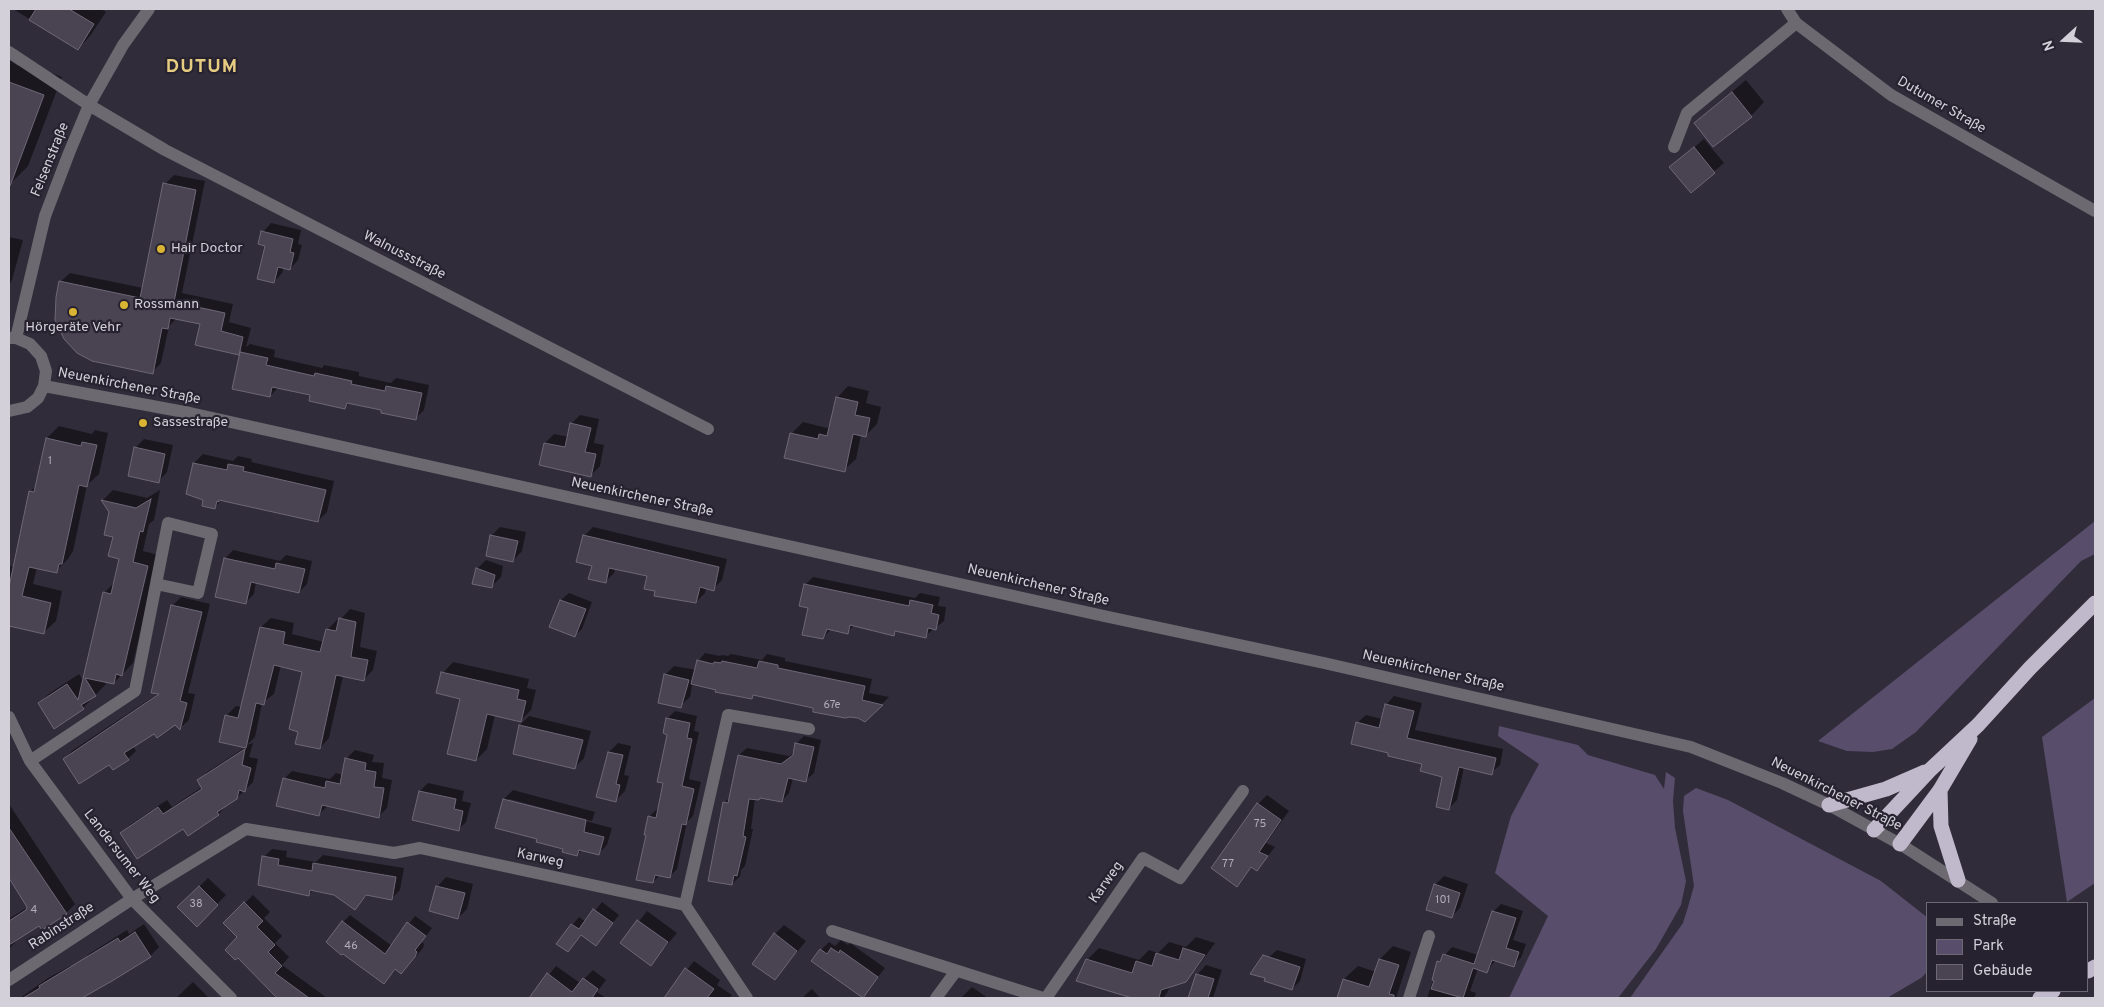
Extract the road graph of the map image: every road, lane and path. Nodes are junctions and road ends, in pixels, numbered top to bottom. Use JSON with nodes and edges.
{"nodes":[{"id":1,"x":149,"y":9,"type":"edge"},
{"id":2,"x":1787,"y":9,"type":"edge"},
{"id":3,"x":1796,"y":23,"type":"junction"},
{"id":4,"x":9,"y":52,"type":"edge"},
{"id":5,"x":89,"y":105,"type":"junction"},
{"id":6,"x":1674,"y":147,"type":"dead end"},
{"id":7,"x":2095,"y":211,"type":"edge"},
{"id":8,"x":12,"y":338,"type":"edge"},
{"id":9,"x":44,"y":386,"type":"junction"},
{"id":10,"x":9,"y":412,"type":"edge"},
{"id":11,"x":708,"y":429,"type":"dead end"},
{"id":12,"x":156,"y":584,"type":"junction"},
{"id":13,"x":2092,"y":608,"type":"edge"},
{"id":14,"x":9,"y":718,"type":"edge"},
{"id":15,"x":1978,"y":725,"type":"junction"},
{"id":16,"x":809,"y":729,"type":"dead end"},
{"id":17,"x":30,"y":761,"type":"junction"},
{"id":18,"x":1931,"y":769,"type":"junction"},
{"id":19,"x":1940,"y":790,"type":"junction"},
{"id":20,"x":1243,"y":791,"type":"dead end"},
{"id":21,"x":1829,"y":805,"type":"junction"},
{"id":22,"x":1874,"y":830,"type":"junction"},
{"id":23,"x":1900,"y":844,"type":"junction"},
{"id":24,"x":1958,"y":880,"type":"junction"},
{"id":25,"x":132,"y":900,"type":"junction"},
{"id":26,"x":1991,"y":902,"type":"edge"},
{"id":27,"x":685,"y":905,"type":"junction"},
{"id":28,"x":832,"y":931,"type":"dead end"},
{"id":29,"x":1429,"y":936,"type":"dead end"},
{"id":30,"x":956,"y":971,"type":"junction"},
{"id":31,"x":9,"y":980,"type":"edge"},
{"id":32,"x":2051,"y":992,"type":"edge"},
{"id":33,"x":231,"y":998,"type":"edge"},
{"id":34,"x":747,"y":998,"type":"edge"},
{"id":35,"x":936,"y":998,"type":"edge"},
{"id":36,"x":1045,"y":998,"type":"edge"},
{"id":37,"x":1409,"y":998,"type":"edge"},
{"id":38,"x":2040,"y":998,"type":"edge"}],
"edges":[{"from":1,"to":5,"type":"street","name":"Felsenstraße"},
{"from":2,"to":3,"type":"street","name":"Dutumer Straße"},
{"from":3,"to":6,"type":"street"},
{"from":3,"to":7,"type":"street","name":"Dutumer Straße"},
{"from":4,"to":5,"type":"street","name":"Walnussstraße"},
{"from":5,"to":8,"type":"street","name":"Felsenstraße"},
{"from":5,"to":11,"type":"street","name":"Walnussstraße"},
{"from":8,"to":9,"type":"street"},
{"from":9,"to":10,"type":"street"},
{"from":9,"to":21,"type":"street","name":"Neuenkirchener Straße"},
{"from":12,"to":12,"type":"street"},
{"from":12,"to":17,"type":"street"},
{"from":13,"to":15,"type":"highway"},
{"from":14,"to":17,"type":"street","name":"Landersumer Weg"},
{"from":15,"to":18,"type":"highway"},
{"from":15,"to":19,"type":"highway"},
{"from":16,"to":27,"type":"street"},
{"from":17,"to":25,"type":"street","name":"Landersumer Weg"},
{"from":18,"to":21,"type":"highway"},
{"from":18,"to":22,"type":"highway"},
{"from":19,"to":23,"type":"highway"},
{"from":19,"to":24,"type":"highway"},
{"from":20,"to":36,"type":"street","name":"Karweg"},
{"from":21,"to":22,"type":"street","name":"Neuenkirchener Straße"},
{"from":22,"to":23,"type":"street","name":"Neuenkirchener Straße"},
{"from":23,"to":24,"type":"street","name":"Neuenkirchener Straße"},
{"from":24,"to":26,"type":"street","name":"Neuenkirchener Straße"},
{"from":25,"to":27,"type":"street","name":"Karweg"},
{"from":25,"to":31,"type":"street","name":"Rabinstraße"},
{"from":25,"to":33,"type":"street","name":"Landersumer Weg"},
{"from":27,"to":34,"type":"street"},
{"from":28,"to":30,"type":"street","name":"Karweg"},
{"from":29,"to":37,"type":"street"},
{"from":30,"to":35,"type":"street"},
{"from":30,"to":36,"type":"street","name":"Karweg"},
{"from":32,"to":38,"type":"highway"}]}
